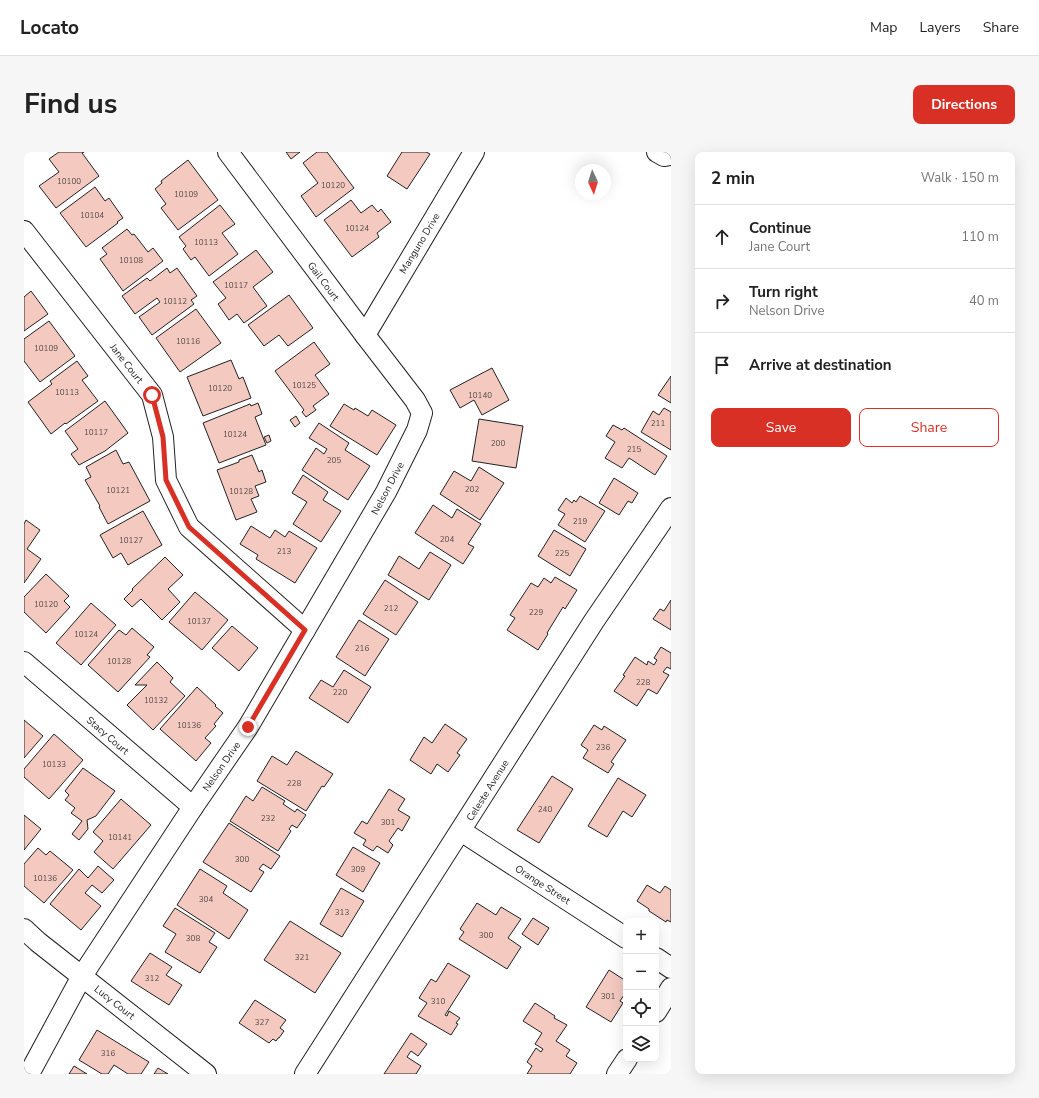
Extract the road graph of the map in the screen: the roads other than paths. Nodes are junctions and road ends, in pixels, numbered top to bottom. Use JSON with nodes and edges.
{"nodes":[{"id":1,"x":228,"y":152,"type":"edge"},
{"id":2,"x":474,"y":152,"type":"edge"},
{"id":3,"x":657,"y":152,"type":"edge"},
{"id":4,"x":671,"y":155,"type":"edge"},
{"id":5,"x":24,"y":231,"type":"edge"},
{"id":6,"x":365,"y":335,"type":"junction"},
{"id":7,"x":420,"y":410,"type":"joint"},
{"id":8,"x":671,"y":508,"type":"edge"},
{"id":9,"x":305,"y":630,"type":"junction"},
{"id":10,"x":24,"y":662,"type":"edge"},
{"id":11,"x":193,"y":807,"type":"junction"},
{"id":12,"x":461,"y":830,"type":"junction"},
{"id":13,"x":24,"y":929,"type":"edge"},
{"id":14,"x":623,"y":936,"type":"edge"},
{"id":15,"x":659,"y":960,"type":"edge"},
{"id":16,"x":671,"y":968,"type":"edge"},
{"id":17,"x":82,"y":976,"type":"junction"},
{"id":18,"x":671,"y":988,"type":"edge"},
{"id":19,"x":659,"y":1007,"type":"edge"},
{"id":20,"x":624,"y":1062,"type":"edge"},
{"id":21,"x":29,"y":1074,"type":"edge"},
{"id":22,"x":206,"y":1074,"type":"edge"},
{"id":23,"x":305,"y":1074,"type":"edge"},
{"id":24,"x":617,"y":1074,"type":"edge"}],
"edges":[{"from":1,"to":6,"type":"street","name":"Gail Court"},
{"from":2,"to":6,"type":"street","name":"Manguno Drive"},
{"from":3,"to":4,"type":"street"},
{"from":5,"to":9,"type":"street","name":"Jane Court"},
{"from":6,"to":7,"type":"street","name":"Gail Court"},
{"from":7,"to":9,"type":"street","name":"Nelson Drive"},
{"from":8,"to":12,"type":"street","name":"Celeste Avenue"},
{"from":9,"to":11,"type":"street","name":"Nelson Drive"},
{"from":10,"to":11,"type":"street","name":"Stacy Court"},
{"from":11,"to":17,"type":"street","name":"Nelson Drive"},
{"from":12,"to":14,"type":"street","name":"Orange Street"},
{"from":12,"to":23,"type":"street","name":"Celeste Avenue"},
{"from":13,"to":17,"type":"street","name":"Lucy Court"},
{"from":15,"to":16,"type":"street"},
{"from":17,"to":21,"type":"street","name":"Nelson Drive"},
{"from":17,"to":22,"type":"street","name":"Lucy Court"},
{"from":18,"to":19,"type":"street"},
{"from":20,"to":24,"type":"street"}]}
